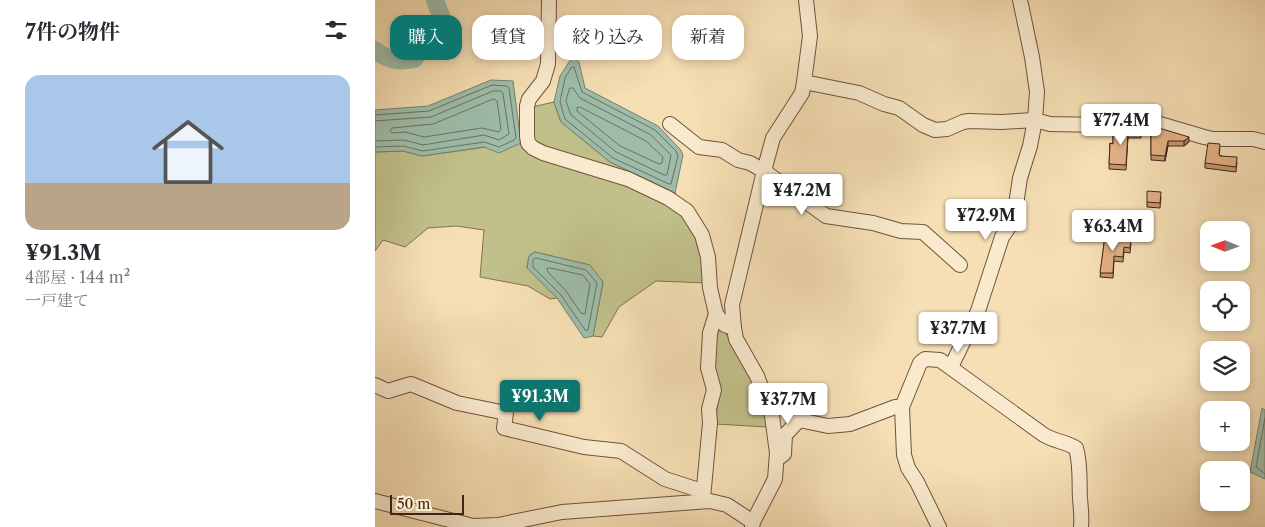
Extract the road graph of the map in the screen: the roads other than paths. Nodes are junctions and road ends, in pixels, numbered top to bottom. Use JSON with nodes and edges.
{"nodes":[{"id":1,"x":549,"y":0,"type":"edge"},
{"id":2,"x":806,"y":0,"type":"edge"},
{"id":3,"x":1020,"y":0,"type":"edge"},
{"id":4,"x":805,"y":82,"type":"junction"},
{"id":5,"x":1035,"y":120,"type":"junction"},
{"id":6,"x":670,"y":124,"type":"dead end"},
{"id":7,"x":1265,"y":142,"type":"edge"},
{"id":8,"x":764,"y":171,"type":"junction"},
{"id":9,"x":960,"y":265,"type":"dead end"},
{"id":10,"x":716,"y":314,"type":"junction"},
{"id":11,"x":734,"y":328,"type":"junction"},
{"id":12,"x":951,"y":366,"type":"junction"},
{"id":13,"x":375,"y":385,"type":"edge"},
{"id":14,"x":902,"y":407,"type":"junction"},
{"id":15,"x":777,"y":458,"type":"junction"},
{"id":16,"x":703,"y":496,"type":"junction"},
{"id":17,"x":375,"y":501,"type":"edge"},
{"id":18,"x":753,"y":525,"type":"edge"},
{"id":19,"x":939,"y":527,"type":"edge"},
{"id":20,"x":1081,"y":527,"type":"edge"}],
"edges":[{"from":1,"to":10,"type":"street"},
{"from":2,"to":4,"type":"street"},
{"from":3,"to":5,"type":"street"},
{"from":4,"to":5,"type":"street"},
{"from":4,"to":8,"type":"street"},
{"from":5,"to":7,"type":"street"},
{"from":5,"to":12,"type":"street"},
{"from":6,"to":8,"type":"street"},
{"from":8,"to":9,"type":"street"},
{"from":8,"to":11,"type":"street"},
{"from":10,"to":11,"type":"street"},
{"from":10,"to":16,"type":"street"},
{"from":11,"to":15,"type":"street"},
{"from":12,"to":14,"type":"street"},
{"from":12,"to":20,"type":"street"},
{"from":13,"to":16,"type":"street"},
{"from":14,"to":15,"type":"street"},
{"from":14,"to":19,"type":"street"},
{"from":15,"to":18,"type":"street"},
{"from":16,"to":17,"type":"street"},
{"from":16,"to":18,"type":"street"}]}
